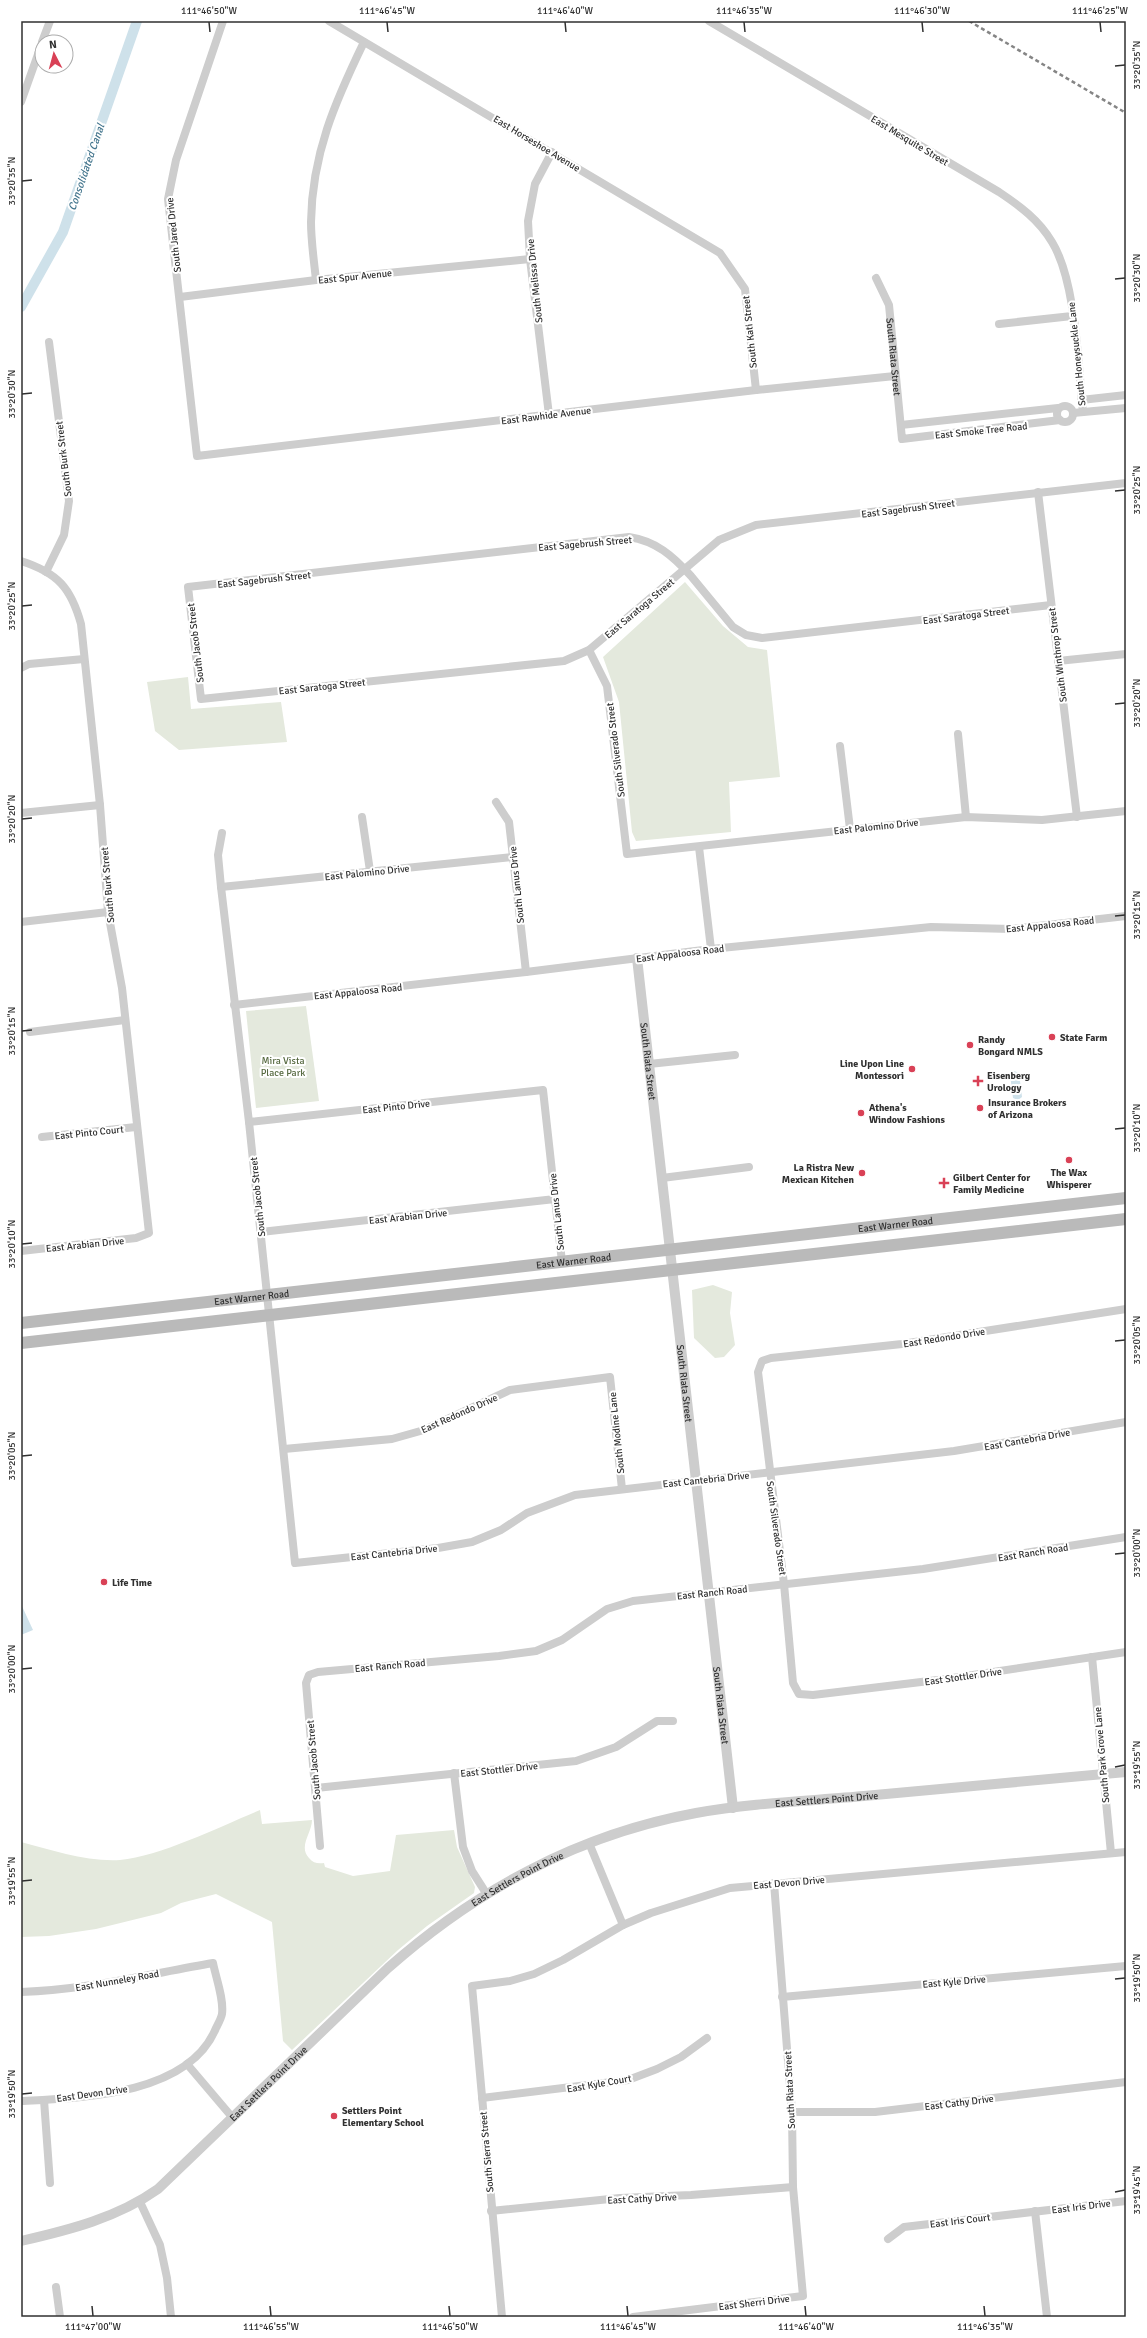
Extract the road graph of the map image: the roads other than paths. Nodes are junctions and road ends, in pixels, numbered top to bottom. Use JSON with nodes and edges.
{"nodes":[{"id":1,"x":50,"y":21,"type":"edge"},
{"id":2,"x":223,"y":21,"type":"edge"},
{"id":3,"x":329,"y":21,"type":"edge"},
{"id":4,"x":709,"y":21,"type":"edge"},
{"id":5,"x":45,"y":34,"type":"edge"},
{"id":6,"x":364,"y":42,"type":"junction"},
{"id":7,"x":34,"y":65,"type":"edge"},
{"id":8,"x":21,"y":102,"type":"edge"},
{"id":9,"x":552,"y":152,"type":"junction"},
{"id":10,"x":530,"y":259,"type":"junction"},
{"id":11,"x":737,"y":275,"type":"joint"},
{"id":12,"x":876,"y":278,"type":"dead end"},
{"id":13,"x":316,"y":280,"type":"junction"},
{"id":14,"x":1070,"y":295,"type":"joint"},
{"id":15,"x":180,"y":297,"type":"junction"},
{"id":16,"x":1072,"y":316,"type":"junction"},
{"id":17,"x":999,"y":324,"type":"dead end"},
{"id":18,"x":50,"y":342,"type":"dead end"},
{"id":19,"x":895,"y":376,"type":"junction"},
{"id":20,"x":756,"y":390,"type":"junction"},
{"id":21,"x":1126,"y":395,"type":"edge"},
{"id":22,"x":1082,"y":400,"type":"junction"},
{"id":23,"x":1058,"y":408,"type":"junction"},
{"id":24,"x":1126,"y":408,"type":"edge"},
{"id":25,"x":1083,"y":412,"type":"junction"},
{"id":26,"x":1007,"y":413,"type":"junction"},
{"id":27,"x":1073,"y":413,"type":"junction"},
{"id":28,"x":549,"y":415,"type":"junction"},
{"id":29,"x":977,"y":417,"type":"junction"},
{"id":30,"x":1060,"y":420,"type":"junction"},
{"id":31,"x":901,"y":425,"type":"junction"},
{"id":32,"x":1009,"y":428,"type":"junction"},
{"id":33,"x":978,"y":431,"type":"junction"},
{"id":34,"x":902,"y":439,"type":"joint"},
{"id":35,"x":197,"y":456,"type":"joint"},
{"id":36,"x":1126,"y":483,"type":"edge"},
{"id":37,"x":1038,"y":492,"type":"junction"},
{"id":38,"x":21,"y":561,"type":"edge"},
{"id":39,"x":685,"y":569,"type":"junction"},
{"id":40,"x":46,"y":572,"type":"junction"},
{"id":41,"x":188,"y":587,"type":"joint"},
{"id":42,"x":1051,"y":605,"type":"junction"},
{"id":43,"x":589,"y":650,"type":"junction"},
{"id":44,"x":1126,"y":654,"type":"edge"},
{"id":45,"x":84,"y":659,"type":"junction"},
{"id":46,"x":1058,"y":661,"type":"junction"},
{"id":47,"x":21,"y":668,"type":"edge"},
{"id":48,"x":201,"y":699,"type":"joint"},
{"id":49,"x":958,"y":734,"type":"dead end"},
{"id":50,"x":840,"y":746,"type":"dead end"},
{"id":51,"x":496,"y":802,"type":"dead end"},
{"id":52,"x":100,"y":805,"type":"junction"},
{"id":53,"x":1126,"y":811,"type":"edge"},
{"id":54,"x":21,"y":814,"type":"edge"},
{"id":55,"x":362,"y":817,"type":"dead end"},
{"id":56,"x":966,"y":817,"type":"junction"},
{"id":57,"x":1077,"y":817,"type":"junction"},
{"id":58,"x":850,"y":828,"type":"junction"},
{"id":59,"x":222,"y":833,"type":"dead end"},
{"id":60,"x":699,"y":847,"type":"junction"},
{"id":61,"x":627,"y":854,"type":"joint"},
{"id":62,"x":513,"y":857,"type":"junction"},
{"id":63,"x":370,"y":872,"type":"junction"},
{"id":64,"x":221,"y":887,"type":"junction"},
{"id":65,"x":108,"y":912,"type":"junction"},
{"id":66,"x":1126,"y":916,"type":"edge"},
{"id":67,"x":21,"y":922,"type":"edge"},
{"id":68,"x":711,"y":949,"type":"junction"},
{"id":69,"x":637,"y":958,"type":"junction"},
{"id":70,"x":526,"y":972,"type":"junction"},
{"id":71,"x":234,"y":1005,"type":"junction"},
{"id":72,"x":125,"y":1020,"type":"junction"},
{"id":73,"x":30,"y":1032,"type":"dead end"},
{"id":74,"x":736,"y":1055,"type":"dead end"},
{"id":75,"x":649,"y":1064,"type":"junction"},
{"id":76,"x":543,"y":1090,"type":"joint"},
{"id":77,"x":249,"y":1122,"type":"junction"},
{"id":78,"x":136,"y":1127,"type":"junction"},
{"id":79,"x":42,"y":1138,"type":"dead end"},
{"id":80,"x":748,"y":1167,"type":"dead end"},
{"id":81,"x":662,"y":1178,"type":"junction"},
{"id":82,"x":1126,"y":1198,"type":"edge"},
{"id":83,"x":555,"y":1199,"type":"junction"},
{"id":84,"x":1032,"y":1209,"type":"junction"},
{"id":85,"x":1126,"y":1219,"type":"edge"},
{"id":86,"x":1035,"y":1229,"type":"junction"},
{"id":87,"x":261,"y":1232,"type":"junction"},
{"id":88,"x":149,"y":1233,"type":"joint"},
{"id":89,"x":21,"y":1250,"type":"edge"},
{"id":90,"x":670,"y":1250,"type":"junction"},
{"id":91,"x":562,"y":1262,"type":"junction"},
{"id":92,"x":672,"y":1270,"type":"junction"},
{"id":93,"x":267,"y":1295,"type":"junction"},
{"id":94,"x":1126,"y":1309,"type":"edge"},
{"id":95,"x":269,"y":1315,"type":"junction"},
{"id":96,"x":21,"y":1323,"type":"edge"},
{"id":97,"x":21,"y":1343,"type":"edge"},
{"id":98,"x":762,"y":1361,"type":"joint"},
{"id":99,"x":610,"y":1377,"type":"joint"},
{"id":100,"x":1126,"y":1422,"type":"edge"},
{"id":101,"x":284,"y":1449,"type":"junction"},
{"id":102,"x":769,"y":1472,"type":"junction"},
{"id":103,"x":696,"y":1480,"type":"junction"},
{"id":104,"x":622,"y":1489,"type":"junction"},
{"id":105,"x":1126,"y":1538,"type":"edge"},
{"id":106,"x":295,"y":1563,"type":"joint"},
{"id":107,"x":784,"y":1584,"type":"junction"},
{"id":108,"x":709,"y":1593,"type":"junction"},
{"id":109,"x":1126,"y":1652,"type":"edge"},
{"id":110,"x":1092,"y":1656,"type":"junction"},
{"id":111,"x":309,"y":1675,"type":"joint"},
{"id":112,"x":799,"y":1694,"type":"joint"},
{"id":113,"x":673,"y":1721,"type":"dead end"},
{"id":114,"x":1126,"y":1772,"type":"edge"},
{"id":115,"x":454,"y":1773,"type":"junction"},
{"id":116,"x":1103,"y":1774,"type":"junction"},
{"id":117,"x":316,"y":1788,"type":"junction"},
{"id":118,"x":733,"y":1808,"type":"junction"},
{"id":119,"x":589,"y":1843,"type":"junction"},
{"id":120,"x":320,"y":1846,"type":"dead end"},
{"id":121,"x":1126,"y":1852,"type":"edge"},
{"id":122,"x":1111,"y":1853,"type":"junction"},
{"id":123,"x":774,"y":1883,"type":"junction"},
{"id":124,"x":486,"y":1893,"type":"junction"},
{"id":125,"x":623,"y":1925,"type":"junction"},
{"id":126,"x":213,"y":1963,"type":"joint"},
{"id":127,"x":1126,"y":1966,"type":"edge"},
{"id":128,"x":472,"y":1986,"type":"joint"},
{"id":129,"x":21,"y":1992,"type":"edge"},
{"id":130,"x":782,"y":1997,"type":"junction"},
{"id":131,"x":707,"y":2038,"type":"dead end"},
{"id":132,"x":188,"y":2064,"type":"junction"},
{"id":133,"x":1126,"y":2082,"type":"edge"},
{"id":134,"x":482,"y":2098,"type":"junction"},
{"id":135,"x":44,"y":2100,"type":"junction"},
{"id":136,"x":21,"y":2101,"type":"edge"},
{"id":137,"x":792,"y":2112,"type":"junction"},
{"id":138,"x":232,"y":2117,"type":"junction"},
{"id":139,"x":50,"y":2183,"type":"dead end"},
{"id":140,"x":792,"y":2187,"type":"junction"},
{"id":141,"x":1126,"y":2201,"type":"edge"},
{"id":142,"x":140,"y":2202,"type":"junction"},
{"id":143,"x":492,"y":2211,"type":"junction"},
{"id":144,"x":1036,"y":2211,"type":"junction"},
{"id":145,"x":888,"y":2239,"type":"dead end"},
{"id":146,"x":21,"y":2241,"type":"edge"},
{"id":147,"x":56,"y":2287,"type":"dead end"},
{"id":148,"x":803,"y":2296,"type":"joint"},
{"id":149,"x":60,"y":2317,"type":"edge"},
{"id":150,"x":171,"y":2317,"type":"edge"},
{"id":151,"x":502,"y":2317,"type":"edge"},
{"id":152,"x":633,"y":2317,"type":"edge"},
{"id":153,"x":1047,"y":2317,"type":"edge"}],
"edges":[{"from":1,"to":5,"type":"street"},
{"from":2,"to":15,"type":"street","name":"South Jared Drive"},
{"from":3,"to":6,"type":"street","name":"East Horseshoe Avenue"},
{"from":4,"to":14,"type":"street","name":"East Mesquite Street"},
{"from":6,"to":9,"type":"street","name":"East Horseshoe Avenue"},
{"from":6,"to":13,"type":"street"},
{"from":7,"to":8,"type":"street"},
{"from":9,"to":10,"type":"street","name":"South Melissa Drive"},
{"from":9,"to":11,"type":"street","name":"East Horseshoe Avenue"},
{"from":10,"to":13,"type":"street","name":"East Spur Avenue"},
{"from":10,"to":28,"type":"street","name":"South Melissa Drive"},
{"from":11,"to":20,"type":"street","name":"South Kati Street"},
{"from":12,"to":19,"type":"street","name":"South Riata Street"},
{"from":13,"to":15,"type":"street","name":"East Spur Avenue"},
{"from":14,"to":16,"type":"street","name":"South Honeysuckle Lane"},
{"from":15,"to":35,"type":"street","name":"South Jared Drive"},
{"from":16,"to":17,"type":"street"},
{"from":16,"to":22,"type":"street","name":"South Honeysuckle Lane"},
{"from":18,"to":40,"type":"street","name":"South Burk Street"},
{"from":19,"to":20,"type":"street","name":"East Rawhide Avenue"},
{"from":19,"to":31,"type":"street","name":"South Riata Street"},
{"from":20,"to":28,"type":"street","name":"East Rawhide Avenue"},
{"from":21,"to":22,"type":"street"},
{"from":22,"to":25,"type":"street","name":"South Honeysuckle Lane"},
{"from":23,"to":26,"type":"street","name":"East Smoke Tree Road"},
{"from":23,"to":27,"type":"street"},
{"from":23,"to":30,"type":"street"},
{"from":24,"to":25,"type":"street"},
{"from":25,"to":27,"type":"street"},
{"from":26,"to":29,"type":"street","name":"East Smoke Tree Road"},
{"from":26,"to":32,"type":"street"},
{"from":27,"to":30,"type":"street"},
{"from":28,"to":35,"type":"street","name":"East Rawhide Avenue"},
{"from":29,"to":31,"type":"street","name":"East Smoke Tree Road"},
{"from":29,"to":33,"type":"street"},
{"from":30,"to":32,"type":"street","name":"East Smoke Tree Road"},
{"from":31,"to":34,"type":"street","name":"South Riata Street"},
{"from":32,"to":33,"type":"street","name":"East Smoke Tree Road"},
{"from":33,"to":34,"type":"street","name":"East Smoke Tree Road"},
{"from":36,"to":37,"type":"street","name":"East Sagebrush Street"},
{"from":37,"to":39,"type":"street","name":"East Sagebrush Street"},
{"from":37,"to":42,"type":"street","name":"South Winthrop Street"},
{"from":38,"to":40,"type":"street","name":"South Burk Street"},
{"from":39,"to":41,"type":"street","name":"East Sagebrush Street"},
{"from":39,"to":42,"type":"street","name":"East Saratoga Street"},
{"from":39,"to":43,"type":"street","name":"East Saratoga Street"},
{"from":40,"to":45,"type":"street","name":"South Burk Street"},
{"from":41,"to":48,"type":"street","name":"South Jacob Street"},
{"from":42,"to":46,"type":"street","name":"South Winthrop Street"},
{"from":43,"to":48,"type":"street","name":"East Saratoga Street"},
{"from":43,"to":61,"type":"street","name":"South Silverado Street"},
{"from":44,"to":46,"type":"street"},
{"from":45,"to":47,"type":"street"},
{"from":45,"to":52,"type":"street","name":"South Burk Street"},
{"from":46,"to":57,"type":"street","name":"South Winthrop Street"},
{"from":49,"to":56,"type":"street"},
{"from":50,"to":58,"type":"street"},
{"from":51,"to":62,"type":"street","name":"South Lanus Drive"},
{"from":52,"to":54,"type":"street"},
{"from":52,"to":65,"type":"street","name":"South Burk Street"},
{"from":53,"to":57,"type":"street","name":"East Palomino Drive"},
{"from":55,"to":63,"type":"street"},
{"from":56,"to":57,"type":"street","name":"East Palomino Drive"},
{"from":56,"to":58,"type":"street","name":"East Palomino Drive"},
{"from":58,"to":60,"type":"street","name":"East Palomino Drive"},
{"from":59,"to":64,"type":"street","name":"South Jacob Street"},
{"from":60,"to":61,"type":"street","name":"East Palomino Drive"},
{"from":60,"to":68,"type":"street"},
{"from":62,"to":63,"type":"street","name":"East Palomino Drive"},
{"from":62,"to":70,"type":"street","name":"South Lanus Drive"},
{"from":63,"to":64,"type":"street","name":"East Palomino Drive"},
{"from":64,"to":71,"type":"street","name":"South Jacob Street"},
{"from":65,"to":67,"type":"street"},
{"from":65,"to":72,"type":"street","name":"South Burk Street"},
{"from":66,"to":68,"type":"street","name":"East Appaloosa Road"},
{"from":68,"to":69,"type":"street","name":"East Appaloosa Road"},
{"from":69,"to":70,"type":"street","name":"East Appaloosa Road"},
{"from":69,"to":75,"type":"street","name":"South Riata Street"},
{"from":70,"to":71,"type":"street","name":"East Appaloosa Road"},
{"from":71,"to":77,"type":"street","name":"South Jacob Street"},
{"from":72,"to":73,"type":"street"},
{"from":72,"to":78,"type":"street","name":"South Burk Street"},
{"from":74,"to":75,"type":"street"},
{"from":75,"to":81,"type":"street","name":"South Riata Street"},
{"from":76,"to":77,"type":"street","name":"East Pinto Drive"},
{"from":76,"to":83,"type":"street","name":"South Lanus Drive"},
{"from":77,"to":87,"type":"street","name":"South Jacob Street"},
{"from":78,"to":79,"type":"street","name":"East Pinto Court"},
{"from":78,"to":88,"type":"street","name":"South Burk Street"},
{"from":80,"to":81,"type":"street"},
{"from":81,"to":90,"type":"street","name":"South Riata Street"},
{"from":82,"to":84,"type":"main road","name":"East Warner Road"},
{"from":83,"to":87,"type":"street","name":"East Arabian Drive"},
{"from":83,"to":91,"type":"street","name":"South Lanus Drive"},
{"from":84,"to":86,"type":"main road"},
{"from":84,"to":90,"type":"main road","name":"East Warner Road"},
{"from":85,"to":86,"type":"main road","name":"East Warner Road"},
{"from":86,"to":92,"type":"main road","name":"East Warner Road"},
{"from":87,"to":93,"type":"street","name":"South Jacob Street"},
{"from":88,"to":89,"type":"street","name":"East Arabian Drive"},
{"from":90,"to":91,"type":"main road","name":"East Warner Road"},
{"from":90,"to":92,"type":"street","name":"South Riata Street"},
{"from":91,"to":93,"type":"main road","name":"East Warner Road"},
{"from":92,"to":95,"type":"main road","name":"East Warner Road"},
{"from":92,"to":103,"type":"street","name":"South Riata Street"},
{"from":93,"to":95,"type":"street","name":"South Jacob Street"},
{"from":93,"to":96,"type":"main road","name":"East Warner Road"},
{"from":94,"to":98,"type":"street","name":"East Redondo Drive"},
{"from":95,"to":97,"type":"main road","name":"East Warner Road"},
{"from":95,"to":101,"type":"street","name":"South Jacob Street"},
{"from":98,"to":102,"type":"street","name":"South Silverado Street"},
{"from":99,"to":101,"type":"street","name":"East Redondo Drive"},
{"from":99,"to":104,"type":"street","name":"South Modine Lane"},
{"from":100,"to":102,"type":"street","name":"East Cantebria Drive"},
{"from":101,"to":106,"type":"street","name":"South Jacob Street"},
{"from":102,"to":103,"type":"street","name":"East Cantebria Drive"},
{"from":102,"to":107,"type":"street","name":"South Silverado Street"},
{"from":103,"to":104,"type":"street","name":"East Cantebria Drive"},
{"from":103,"to":108,"type":"street","name":"South Riata Street"},
{"from":104,"to":106,"type":"street","name":"East Cantebria Drive"},
{"from":105,"to":107,"type":"street","name":"East Ranch Road"},
{"from":107,"to":108,"type":"street","name":"East Ranch Road"},
{"from":107,"to":112,"type":"street","name":"South Silverado Street"},
{"from":108,"to":111,"type":"street","name":"East Ranch Road"},
{"from":108,"to":118,"type":"street","name":"South Riata Street"},
{"from":109,"to":110,"type":"street","name":"East Stottler Drive"},
{"from":110,"to":112,"type":"street","name":"East Stottler Drive"},
{"from":110,"to":116,"type":"street","name":"South Park Grove Lane"},
{"from":111,"to":117,"type":"street","name":"South Jacob Street"},
{"from":113,"to":115,"type":"street","name":"East Stottler Drive"},
{"from":114,"to":116,"type":"street","name":"East Settlers Point Drive"},
{"from":115,"to":117,"type":"street","name":"East Stottler Drive"},
{"from":115,"to":124,"type":"street"},
{"from":116,"to":118,"type":"street","name":"East Settlers Point Drive"},
{"from":116,"to":122,"type":"street","name":"South Park Grove Lane"},
{"from":117,"to":120,"type":"street","name":"South Jacob Street"},
{"from":118,"to":119,"type":"street","name":"East Settlers Point Drive"},
{"from":119,"to":124,"type":"street","name":"East Settlers Point Drive"},
{"from":119,"to":125,"type":"street"},
{"from":121,"to":122,"type":"street","name":"East Devon Drive"},
{"from":122,"to":123,"type":"street","name":"East Devon Drive"},
{"from":123,"to":125,"type":"street","name":"East Devon Drive"},
{"from":123,"to":130,"type":"street","name":"South Riata Street"},
{"from":124,"to":138,"type":"street","name":"East Settlers Point Drive"},
{"from":125,"to":128,"type":"street","name":"East Devon Drive"},
{"from":126,"to":129,"type":"street","name":"East Nunneley Road"},
{"from":126,"to":132,"type":"street","name":"East Devon Drive"},
{"from":127,"to":130,"type":"street","name":"East Kyle Drive"},
{"from":128,"to":134,"type":"street","name":"South Sierra Street"},
{"from":130,"to":137,"type":"street","name":"South Riata Street"},
{"from":131,"to":134,"type":"street","name":"East Kyle Court"},
{"from":132,"to":135,"type":"street","name":"East Devon Drive"},
{"from":132,"to":138,"type":"street"},
{"from":133,"to":137,"type":"street","name":"East Cathy Drive"},
{"from":134,"to":143,"type":"street","name":"South Sierra Street"},
{"from":135,"to":136,"type":"street","name":"East Devon Drive"},
{"from":135,"to":139,"type":"street"},
{"from":137,"to":140,"type":"street","name":"South Riata Street"},
{"from":138,"to":142,"type":"street","name":"East Settlers Point Drive"},
{"from":140,"to":143,"type":"street","name":"East Cathy Drive"},
{"from":140,"to":148,"type":"street","name":"South Riata Street"},
{"from":141,"to":144,"type":"street","name":"East Iris Drive"},
{"from":142,"to":146,"type":"street","name":"East Settlers Point Drive"},
{"from":142,"to":150,"type":"street"},
{"from":143,"to":151,"type":"street","name":"South Sierra Street"},
{"from":144,"to":145,"type":"street","name":"East Iris Court"},
{"from":144,"to":153,"type":"street"},
{"from":147,"to":149,"type":"street"},
{"from":148,"to":152,"type":"street","name":"East Sherri Drive"}]}
